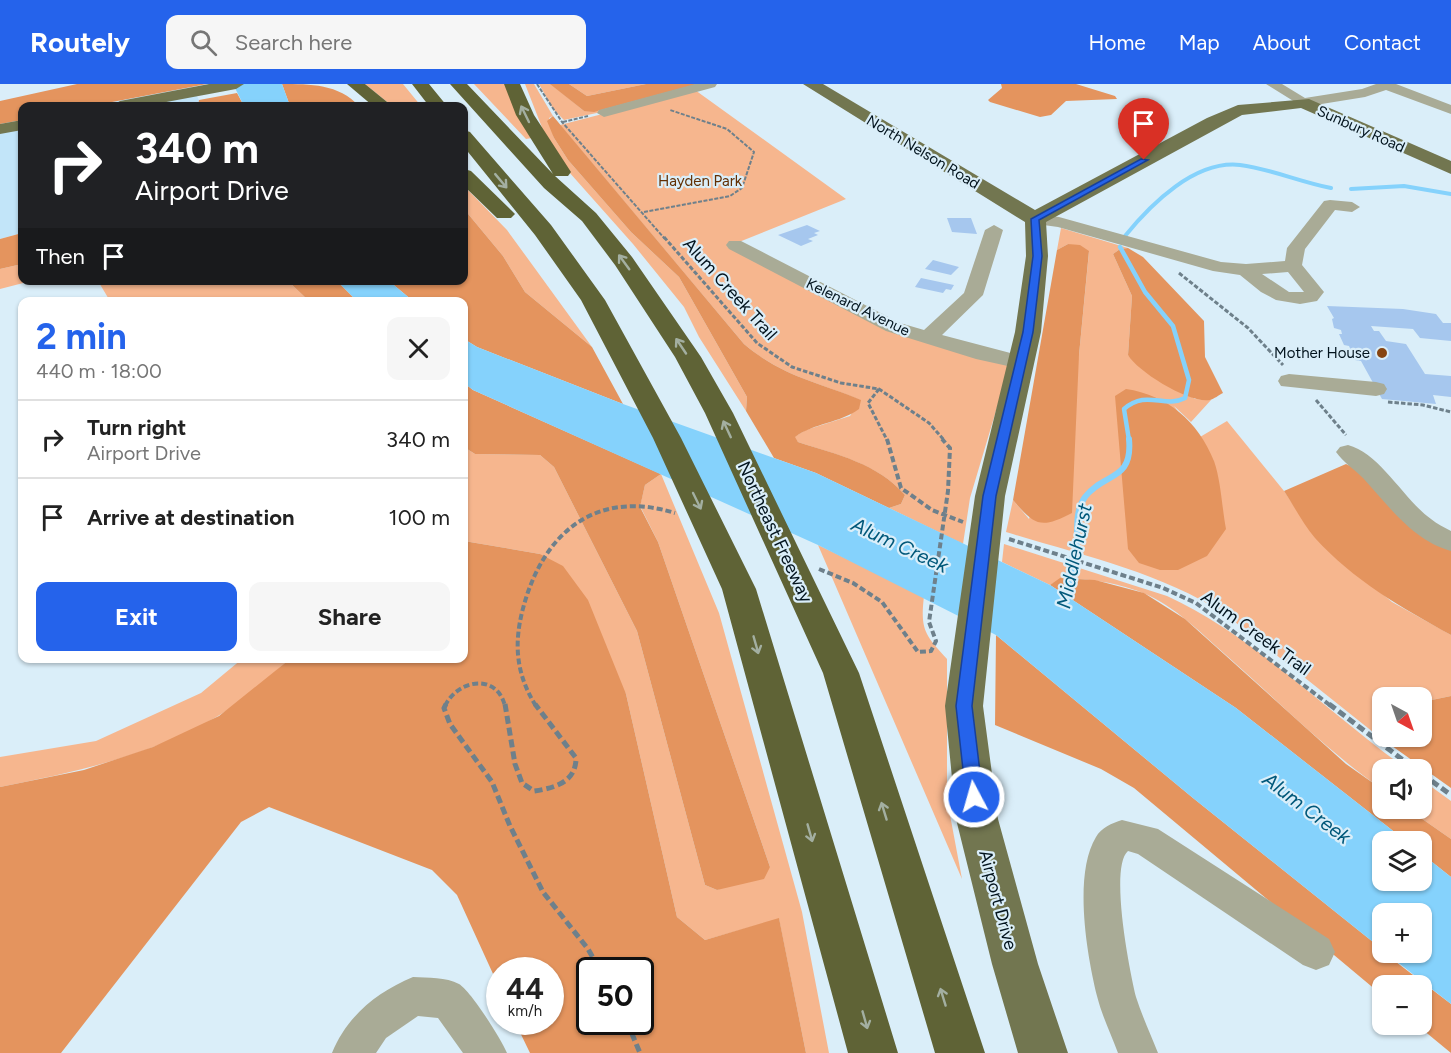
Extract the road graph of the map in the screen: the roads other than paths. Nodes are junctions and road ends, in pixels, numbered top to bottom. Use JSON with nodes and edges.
{"nodes":[{"id":1,"x":236,"y":84,"type":"edge"},
{"id":2,"x":355,"y":84,"type":"edge"},
{"id":3,"x":420,"y":84,"type":"edge"},
{"id":4,"x":458,"y":84,"type":"edge"},
{"id":5,"x":512,"y":84,"type":"edge"},
{"id":6,"x":710,"y":84,"type":"edge"},
{"id":7,"x":811,"y":84,"type":"edge"},
{"id":8,"x":1387,"y":85,"type":"edge"},
{"id":9,"x":1276,"y":86,"type":"edge"},
{"id":10,"x":141,"y":102,"type":"edge"},
{"id":11,"x":378,"y":102,"type":"edge"},
{"id":12,"x":435,"y":102,"type":"edge"},
{"id":13,"x":1303,"y":103,"type":"junction"},
{"id":14,"x":1238,"y":110,"type":"junction"},
{"id":15,"x":1451,"y":110,"type":"edge"},
{"id":16,"x":604,"y":113,"type":"road end"},
{"id":17,"x":18,"y":126,"type":"edge"},
{"id":18,"x":0,"y":129,"type":"edge"},
{"id":19,"x":468,"y":141,"type":"edge"},
{"id":20,"x":1451,"y":168,"type":"edge"},
{"id":21,"x":468,"y":179,"type":"edge"},
{"id":22,"x":1352,"y":207,"type":"dead end"},
{"id":23,"x":590,"y":217,"type":"junction"},
{"id":24,"x":1035,"y":219,"type":"junction"},
{"id":25,"x":994,"y":230,"type":"dead end"},
{"id":26,"x":735,"y":245,"type":"dead end"},
{"id":27,"x":1293,"y":267,"type":"junction"},
{"id":28,"x":1246,"y":270,"type":"junction"},
{"id":29,"x":926,"y":339,"type":"junction"},
{"id":30,"x":1021,"y":363,"type":"junction"},
{"id":31,"x":632,"y":374,"type":"junction"},
{"id":32,"x":1289,"y":381,"type":"road end"},
{"id":33,"x":1378,"y":395,"type":"road end"},
{"id":34,"x":1347,"y":444,"type":"road end"},
{"id":35,"x":1451,"y":542,"type":"edge"},
{"id":36,"x":1316,"y":952,"type":"dead end"},
{"id":37,"x":352,"y":1053,"type":"edge"},
{"id":38,"x":487,"y":1053,"type":"edge"},
{"id":39,"x":873,"y":1053,"type":"edge"},
{"id":40,"x":960,"y":1053,"type":"edge"},
{"id":41,"x":1043,"y":1053,"type":"edge"},
{"id":42,"x":1138,"y":1053,"type":"edge"}],
"edges":[{"from":1,"to":10,"type":"main road"},
{"from":2,"to":11,"type":"highway"},
{"from":3,"to":12,"type":"highway"},
{"from":4,"to":23,"type":"highway","name":"Northeast Freeway"},
{"from":23,"to":5,"type":"highway","one_way":true},
{"from":6,"to":16,"type":"street"},
{"from":7,"to":24,"type":"main road","name":"North Nelson Road"},
{"from":8,"to":13,"type":"street"},
{"from":8,"to":15,"type":"street"},
{"from":9,"to":13,"type":"street","name":"Sunbury Road"},
{"from":9,"to":14,"type":"main road"},
{"from":13,"to":14,"type":"main road"},
{"from":13,"to":20,"type":"main road","name":"Sunbury Road"},
{"from":14,"to":24,"type":"main road"},
{"from":17,"to":18,"type":"main road"},
{"from":19,"to":31,"type":"highway","one_way":true},
{"from":21,"to":31,"type":"highway"},
{"from":22,"to":27,"type":"street"},
{"from":40,"to":23,"type":"highway","name":"Northeast Freeway","one_way":true},
{"from":24,"to":28,"type":"street"},
{"from":24,"to":30,"type":"main road","name":"Airport Drive"},
{"from":25,"to":29,"type":"street"},
{"from":26,"to":29,"type":"street","name":"Kelenard Avenue"},
{"from":27,"to":28,"type":"street"},
{"from":27,"to":28,"type":"street"},
{"from":29,"to":30,"type":"street","name":"Kelenard Avenue"},
{"from":30,"to":41,"type":"main road","name":"Airport Drive"},
{"from":31,"to":39,"type":"highway","one_way":true},
{"from":32,"to":33,"type":"street"},
{"from":34,"to":35,"type":"street"},
{"from":36,"to":42,"type":"street"},
{"from":37,"to":38,"type":"street"}]}
